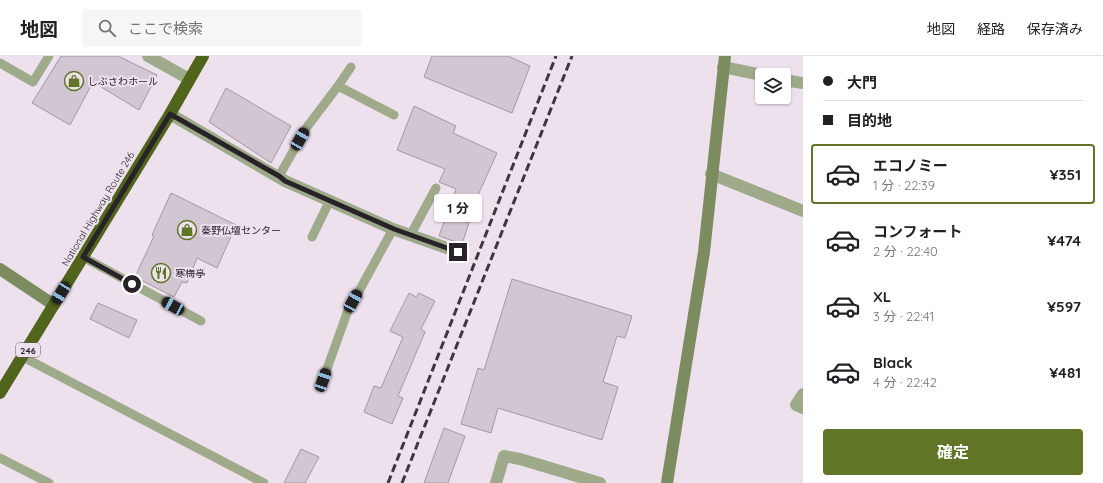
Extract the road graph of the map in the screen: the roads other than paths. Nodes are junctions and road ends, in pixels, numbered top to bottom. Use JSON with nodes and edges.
{"nodes":[{"id":1,"x":49,"y":56,"type":"edge"},
{"id":2,"x":148,"y":56,"type":"edge"},
{"id":3,"x":203,"y":56,"type":"edge"},
{"id":4,"x":724,"y":61,"type":"edge"},
{"id":5,"x":0,"y":63,"type":"edge"},
{"id":6,"x":351,"y":67,"type":"dead end"},
{"id":7,"x":755,"y":72,"type":"edge"},
{"id":8,"x":189,"y":79,"type":"junction"},
{"id":9,"x":791,"y":81,"type":"edge"},
{"id":10,"x":803,"y":84,"type":"edge"},
{"id":11,"x":338,"y":86,"type":"junction"},
{"id":12,"x":170,"y":114,"type":"junction"},
{"id":13,"x":394,"y":115,"type":"dead end"},
{"id":14,"x":711,"y":174,"type":"junction"},
{"id":15,"x":279,"y":176,"type":"junction"},
{"id":16,"x":436,"y":188,"type":"dead end"},
{"id":17,"x":330,"y":200,"type":"junction"},
{"id":18,"x":803,"y":211,"type":"edge"},
{"id":19,"x":394,"y":229,"type":"junction"},
{"id":20,"x":411,"y":234,"type":"junction"},
{"id":21,"x":312,"y":237,"type":"dead end"},
{"id":22,"x":458,"y":252,"type":"dead end"},
{"id":23,"x":83,"y":257,"type":"junction"},
{"id":24,"x":0,"y":269,"type":"edge"},
{"id":25,"x":54,"y":305,"type":"junction"},
{"id":26,"x":201,"y":321,"type":"dead end"},
{"id":27,"x":23,"y":357,"type":"junction"},
{"id":28,"x":323,"y":380,"type":"dead end"},
{"id":29,"x":0,"y":394,"type":"edge"},
{"id":30,"x":803,"y":394,"type":"edge"},
{"id":31,"x":803,"y":408,"type":"edge"},
{"id":32,"x":0,"y":458,"type":"edge"},
{"id":33,"x":49,"y":483,"type":"edge"},
{"id":34,"x":264,"y":483,"type":"edge"},
{"id":35,"x":496,"y":483,"type":"edge"},
{"id":36,"x":600,"y":483,"type":"edge"},
{"id":37,"x":667,"y":483,"type":"edge"}],
"edges":[{"from":1,"to":5,"type":"lane"},
{"from":2,"to":8,"type":"street"},
{"from":3,"to":8,"type":"highway","name":"National Highway Route 246","number":"246"},
{"from":4,"to":7,"type":"street"},
{"from":4,"to":14,"type":"street"},
{"from":6,"to":11,"type":"lane"},
{"from":8,"to":12,"type":"highway","name":"National Highway Route 246","number":"246"},
{"from":9,"to":10,"type":"street"},
{"from":11,"to":13,"type":"lane"},
{"from":11,"to":15,"type":"lane"},
{"from":12,"to":15,"type":"street"},
{"from":12,"to":23,"type":"highway","name":"National Highway Route 246","number":"246"},
{"from":14,"to":18,"type":"street"},
{"from":14,"to":37,"type":"street"},
{"from":15,"to":17,"type":"street"},
{"from":16,"to":20,"type":"lane"},
{"from":17,"to":19,"type":"street"},
{"from":17,"to":21,"type":"lane"},
{"from":19,"to":20,"type":"street"},
{"from":19,"to":28,"type":"lane"},
{"from":20,"to":22,"type":"street"},
{"from":23,"to":25,"type":"highway","name":"National Highway Route 246","number":"246"},
{"from":23,"to":26,"type":"lane"},
{"from":24,"to":25,"type":"street"},
{"from":25,"to":27,"type":"highway","name":"National Highway Route 246","number":"246"},
{"from":27,"to":29,"type":"highway","name":"National Highway Route 246","number":"246"},
{"from":27,"to":34,"type":"lane"},
{"from":30,"to":31,"type":"street"},
{"from":32,"to":33,"type":"lane"},
{"from":35,"to":36,"type":"street"}]}
